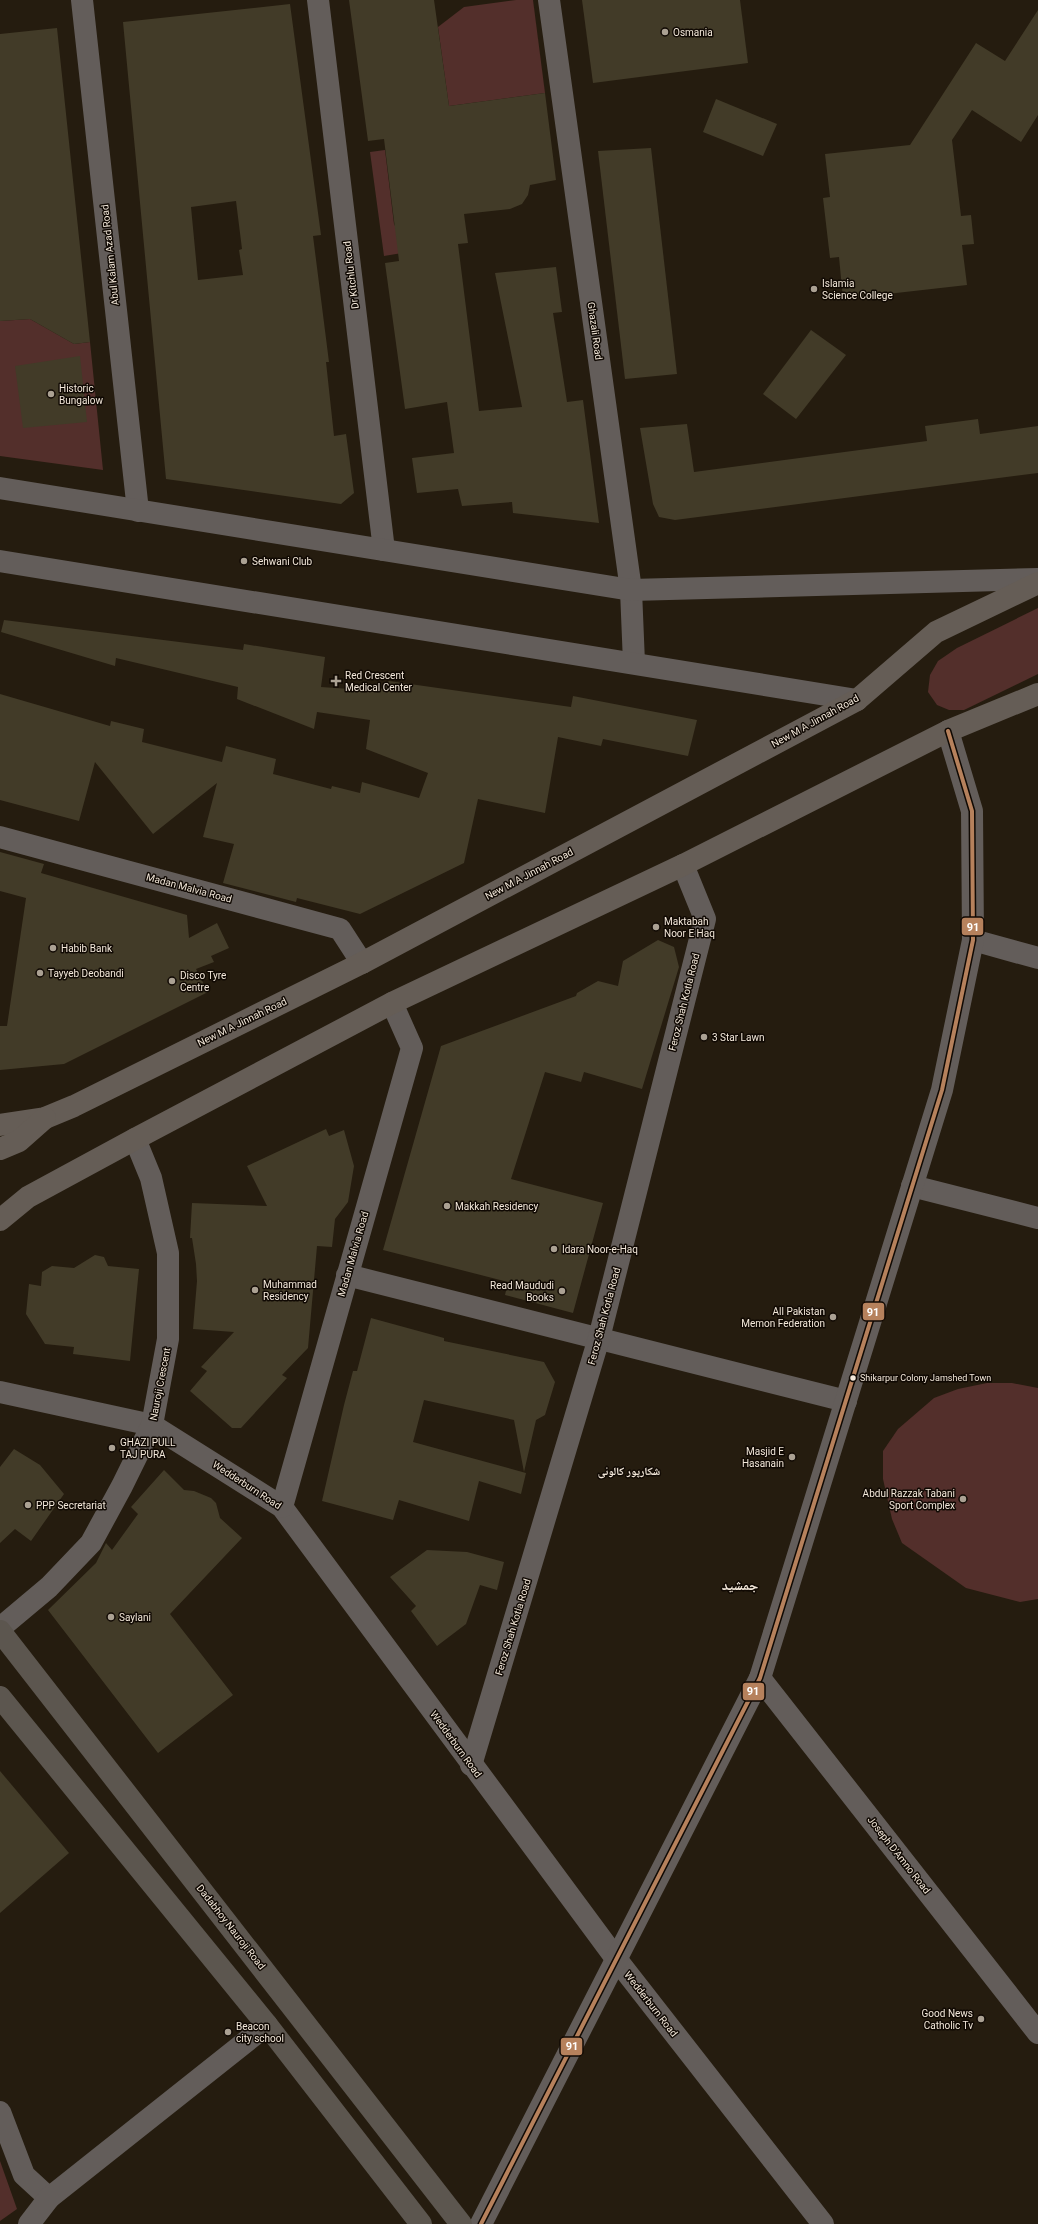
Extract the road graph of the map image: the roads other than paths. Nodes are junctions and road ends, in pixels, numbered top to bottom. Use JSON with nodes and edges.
{"nodes":[{"id":1,"x":82,"y":0,"type":"edge"},
{"id":2,"x":318,"y":0,"type":"edge"},
{"id":3,"x":549,"y":0,"type":"edge"},
{"id":4,"x":0,"y":488,"type":"edge"},
{"id":5,"x":138,"y":511,"type":"junction"},
{"id":6,"x":384,"y":550,"type":"junction"},
{"id":7,"x":0,"y":561,"type":"edge"},
{"id":8,"x":1038,"y":579,"type":"edge"},
{"id":9,"x":1038,"y":583,"type":"edge"},
{"id":10,"x":631,"y":590,"type":"junction"},
{"id":11,"x":634,"y":663,"type":"junction"},
{"id":12,"x":1038,"y":694,"type":"edge"},
{"id":13,"x":857,"y":700,"type":"junction"},
{"id":14,"x":948,"y":731,"type":"junction"},
{"id":15,"x":0,"y":837,"type":"edge"},
{"id":16,"x":683,"y":865,"type":"junction"},
{"id":17,"x":974,"y":940,"type":"junction"},
{"id":18,"x":1038,"y":958,"type":"edge"},
{"id":19,"x":362,"y":963,"type":"junction"},
{"id":20,"x":392,"y":1004,"type":"junction"},
{"id":21,"x":45,"y":1118,"type":"junction"},
{"id":22,"x":0,"y":1125,"type":"edge"},
{"id":23,"x":134,"y":1139,"type":"junction"},
{"id":24,"x":0,"y":1149,"type":"edge"},
{"id":25,"x":912,"y":1186,"type":"junction"},
{"id":26,"x":28,"y":1197,"type":"junction"},
{"id":27,"x":0,"y":1204,"type":"edge"},
{"id":28,"x":1038,"y":1218,"type":"edge"},
{"id":29,"x":0,"y":1220,"type":"edge"},
{"id":30,"x":347,"y":1275,"type":"junction"},
{"id":31,"x":599,"y":1338,"type":"junction"},
{"id":32,"x":0,"y":1392,"type":"edge"},
{"id":33,"x":846,"y":1401,"type":"junction"},
{"id":34,"x":152,"y":1424,"type":"junction"},
{"id":35,"x":282,"y":1507,"type":"junction"},
{"id":36,"x":0,"y":1630,"type":"edge"},
{"id":37,"x":760,"y":1678,"type":"junction"},
{"id":38,"x":0,"y":1697,"type":"edge"},
{"id":39,"x":471,"y":1765,"type":"junction"},
{"id":40,"x":617,"y":1960,"type":"junction"},
{"id":41,"x":267,"y":2025,"type":"junction"},
{"id":42,"x":1038,"y":2033,"type":"edge"},
{"id":43,"x":0,"y":2112,"type":"edge"},
{"id":44,"x":49,"y":2198,"type":"junction"},
{"id":45,"x":29,"y":2224,"type":"edge"},
{"id":46,"x":421,"y":2224,"type":"edge"},
{"id":47,"x":461,"y":2224,"type":"edge"},
{"id":48,"x":481,"y":2224,"type":"edge"},
{"id":49,"x":823,"y":2224,"type":"edge"}],
"edges":[{"from":1,"to":5,"type":"street","name":"Abul Kalam Azad Road"},
{"from":2,"to":6,"type":"street","name":"Dr Kitchlu Road"},
{"from":3,"to":10,"type":"street","name":"Ghazali Road"},
{"from":4,"to":5,"type":"street"},
{"from":5,"to":6,"type":"street"},
{"from":6,"to":10,"type":"street"},
{"from":7,"to":11,"type":"street"},
{"from":8,"to":10,"type":"street"},
{"from":9,"to":13,"type":"main road","name":"New M A Jinnah Road"},
{"from":10,"to":11,"type":"street","name":"Ghazali Road"},
{"from":11,"to":13,"type":"street"},
{"from":12,"to":14,"type":"main road"},
{"from":13,"to":19,"type":"main road","name":"New M A Jinnah Road"},
{"from":14,"to":16,"type":"main road"},
{"from":14,"to":17,"type":"street"},
{"from":15,"to":19,"type":"street","name":"Madan Malvia Road"},
{"from":16,"to":20,"type":"main road"},
{"from":16,"to":31,"type":"street","name":"Feroz Shah Kotla Road"},
{"from":17,"to":18,"type":"street"},
{"from":17,"to":25,"type":"street"},
{"from":19,"to":21,"type":"main road","name":"New M A Jinnah Road"},
{"from":20,"to":23,"type":"main road"},
{"from":20,"to":30,"type":"street","name":"Madan Malvia Road"},
{"from":21,"to":22,"type":"main road","name":"New M A Jinnah Road"},
{"from":21,"to":24,"type":"main road"},
{"from":23,"to":26,"type":"main road"},
{"from":23,"to":34,"type":"street","name":"Nauroji Crescent"},
{"from":25,"to":28,"type":"street"},
{"from":25,"to":33,"type":"street"},
{"from":26,"to":27,"type":"main road"},
{"from":26,"to":29,"type":"main road"},
{"from":30,"to":31,"type":"street"},
{"from":30,"to":35,"type":"street","name":"Madan Malvia Road"},
{"from":31,"to":33,"type":"street"},
{"from":31,"to":39,"type":"street","name":"Feroz Shah Kotla Road"},
{"from":32,"to":34,"type":"street","name":"Wedderburn Road"},
{"from":33,"to":37,"type":"street"},
{"from":34,"to":35,"type":"street","name":"Wedderburn Road"},
{"from":34,"to":36,"type":"street","name":"Nauroji Crescent"},
{"from":35,"to":39,"type":"street","name":"Wedderburn Road"},
{"from":36,"to":47,"type":"main road","name":"Dadabhoy Nauroji Road"},
{"from":37,"to":40,"type":"street"},
{"from":37,"to":42,"type":"street","name":"Joseph D'Amno Road"},
{"from":38,"to":41,"type":"main road"},
{"from":39,"to":40,"type":"street","name":"Wedderburn Road"},
{"from":40,"to":48,"type":"street"},
{"from":40,"to":49,"type":"street","name":"Wedderburn Road"},
{"from":41,"to":44,"type":"street"},
{"from":41,"to":46,"type":"main road"},
{"from":43,"to":44,"type":"street"},
{"from":44,"to":45,"type":"street"}]}
